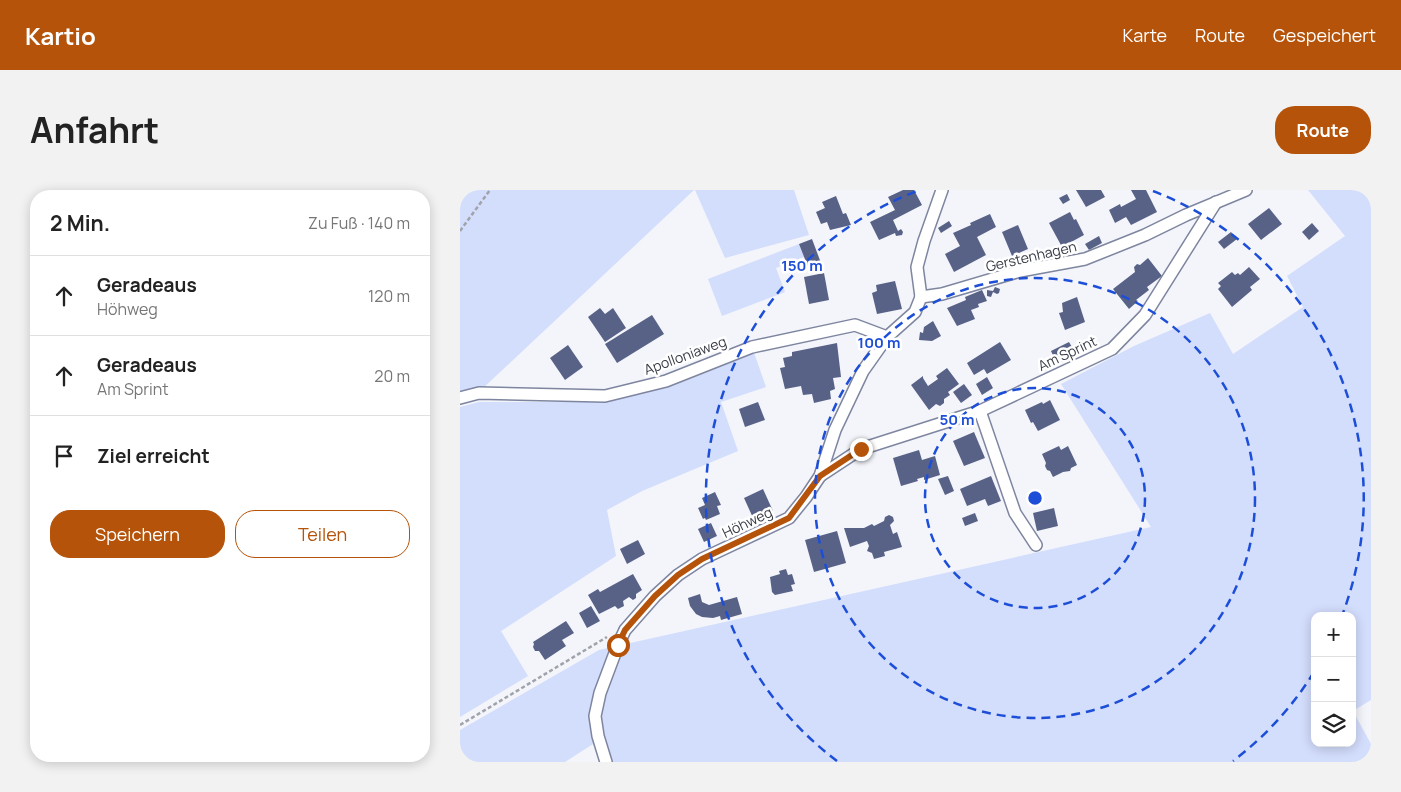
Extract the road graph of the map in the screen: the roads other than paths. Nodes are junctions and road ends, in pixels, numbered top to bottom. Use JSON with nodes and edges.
{"nodes":[{"id":1,"x":942,"y":190,"type":"edge"},
{"id":2,"x":1246,"y":190,"type":"edge"},
{"id":3,"x":1216,"y":202,"type":"junction"},
{"id":4,"x":921,"y":297,"type":"junction"},
{"id":5,"x":887,"y":337,"type":"junction"},
{"id":6,"x":460,"y":398,"type":"edge"},
{"id":7,"x":980,"y":411,"type":"junction"},
{"id":8,"x":820,"y":476,"type":"junction"},
{"id":9,"x":1036,"y":545,"type":"dead end"},
{"id":10,"x":606,"y":762,"type":"edge"}],
"edges":[{"from":1,"to":4,"type":"street"},
{"from":2,"to":3,"type":"street","name":"Gerstenhagen"},
{"from":3,"to":4,"type":"street","name":"Gerstenhagen"},
{"from":3,"to":7,"type":"street","name":"Am Sprint"},
{"from":4,"to":5,"type":"street","name":"Höhweg"},
{"from":5,"to":6,"type":"street","name":"Apolloniaweg"},
{"from":5,"to":8,"type":"street","name":"Höhweg"},
{"from":7,"to":8,"type":"street","name":"Am Sprint"},
{"from":7,"to":9,"type":"street"},
{"from":8,"to":10,"type":"street","name":"Höhweg"}]}
